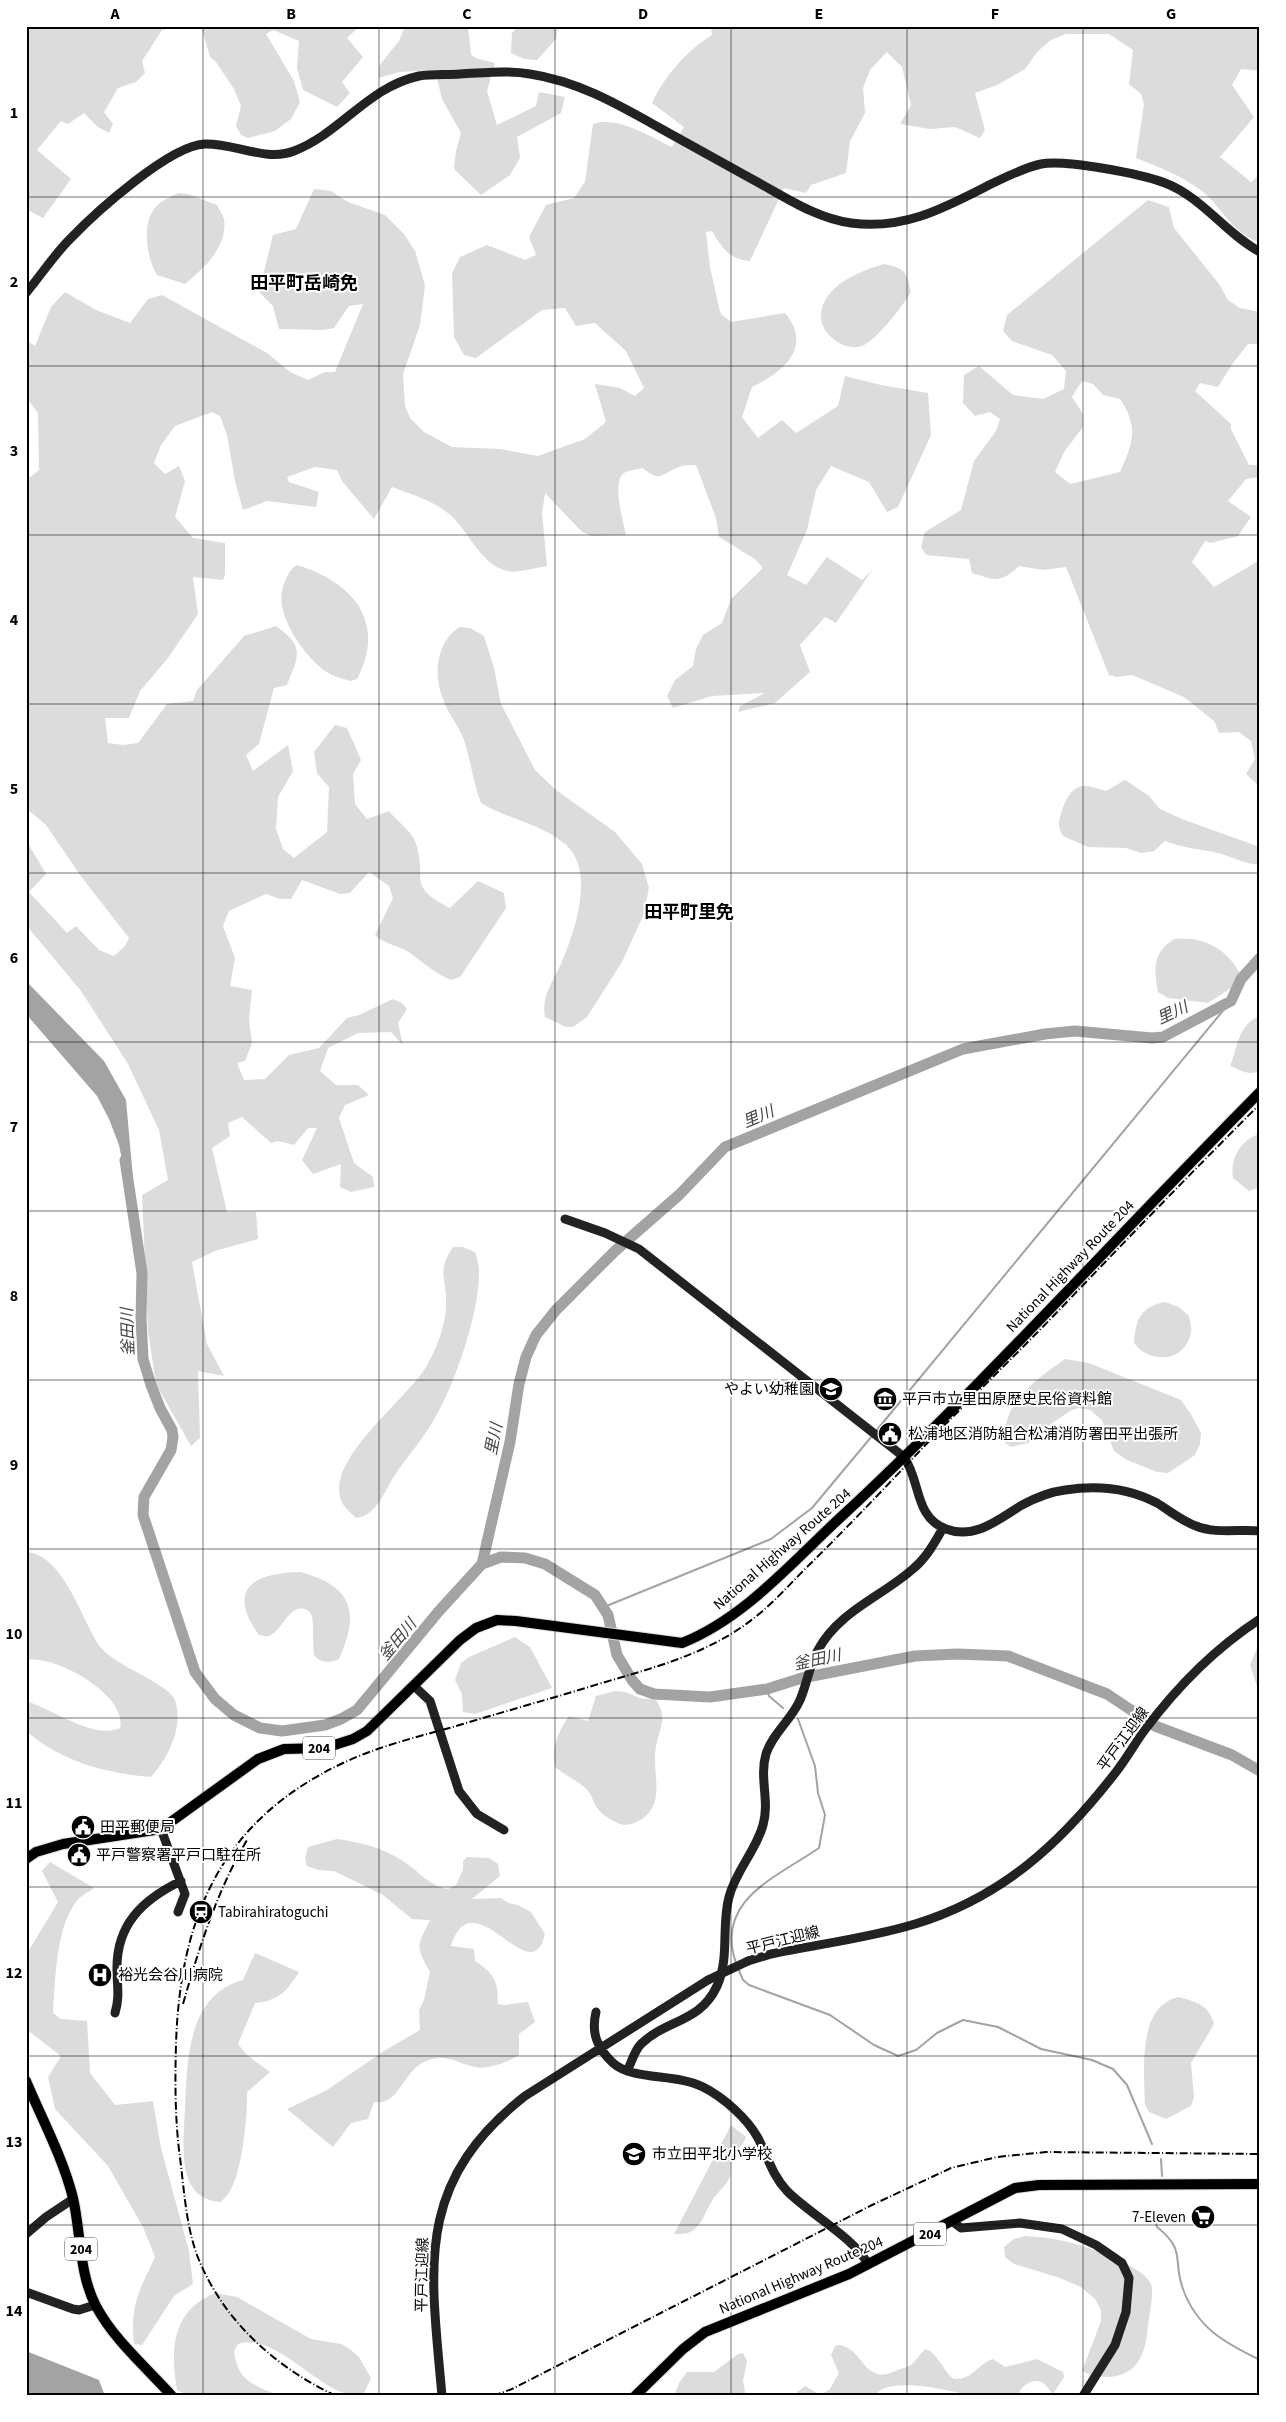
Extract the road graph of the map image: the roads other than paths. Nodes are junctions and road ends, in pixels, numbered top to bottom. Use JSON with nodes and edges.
{"nodes":[{"id":1,"x":1260,"y":252,"type":"edge"},
{"id":2,"x":26,"y":293,"type":"edge"},
{"id":3,"x":1260,"y":1092,"type":"edge"},
{"id":4,"x":565,"y":1219,"type":"dead end"},
{"id":5,"x":904,"y":1457,"type":"junction"},
{"id":6,"x":943,"y":1528,"type":"junction"},
{"id":7,"x":1260,"y":1531,"type":"edge"},
{"id":8,"x":1260,"y":1619,"type":"edge"},
{"id":9,"x":414,"y":1686,"type":"junction"},
{"id":10,"x":161,"y":1829,"type":"junction"},
{"id":11,"x":504,"y":1830,"type":"dead end"},
{"id":12,"x":26,"y":1859,"type":"edge"},
{"id":13,"x":180,"y":1881,"type":"junction"},
{"id":14,"x":178,"y":1912,"type":"dead end"},
{"id":15,"x":596,"y":2012,"type":"dead end"},
{"id":16,"x":115,"y":2013,"type":"dead end"},
{"id":17,"x":600,"y":2048,"type":"junction"},
{"id":18,"x":628,"y":2071,"type":"junction"},
{"id":19,"x":26,"y":2081,"type":"edge"},
{"id":20,"x":1260,"y":2184,"type":"edge"},
{"id":21,"x":73,"y":2199,"type":"junction"},
{"id":22,"x":952,"y":2222,"type":"junction"},
{"id":23,"x":26,"y":2234,"type":"edge"},
{"id":24,"x":868,"y":2264,"type":"junction"},
{"id":25,"x":26,"y":2292,"type":"edge"},
{"id":26,"x":95,"y":2305,"type":"junction"},
{"id":27,"x":172,"y":2396,"type":"edge"},
{"id":28,"x":442,"y":2396,"type":"edge"},
{"id":29,"x":634,"y":2396,"type":"edge"},
{"id":30,"x":1083,"y":2396,"type":"edge"}],
"edges":[{"from":1,"to":2,"type":"street"},
{"from":3,"to":5,"type":"highway","name":"National Highway Route 204","number":"204"},
{"from":4,"to":5,"type":"street"},
{"from":5,"to":6,"type":"street"},
{"from":5,"to":9,"type":"highway","name":"National Highway Route 204","number":"204"},
{"from":6,"to":7,"type":"street"},
{"from":6,"to":18,"type":"street"},
{"from":8,"to":17,"type":"street","name":"平戸江迎線","bridge":true},
{"from":9,"to":10,"type":"highway","name":"National Highway Route 204","number":"204"},
{"from":9,"to":11,"type":"street"},
{"from":10,"to":12,"type":"highway","name":"National Highway Route 204","number":"204"},
{"from":10,"to":13,"type":"street"},
{"from":13,"to":14,"type":"street"},
{"from":13,"to":16,"type":"street"},
{"from":15,"to":17,"type":"street"},
{"from":17,"to":18,"type":"street"},
{"from":17,"to":28,"type":"street","name":"平戸江迎線"},
{"from":18,"to":24,"type":"street"},
{"from":19,"to":21,"type":"highway","number":"204"},
{"from":20,"to":22,"type":"highway","name":"National Highway Route 204","number":"204"},
{"from":21,"to":23,"type":"street"},
{"from":21,"to":26,"type":"highway","number":"204"},
{"from":22,"to":24,"type":"highway","name":"National Highway Route 204","number":"204"},
{"from":22,"to":30,"type":"street"},
{"from":24,"to":29,"type":"highway","name":"National Highway Route 204","number":"204"},
{"from":25,"to":26,"type":"street"},
{"from":26,"to":27,"type":"highway","number":"204"}]}
